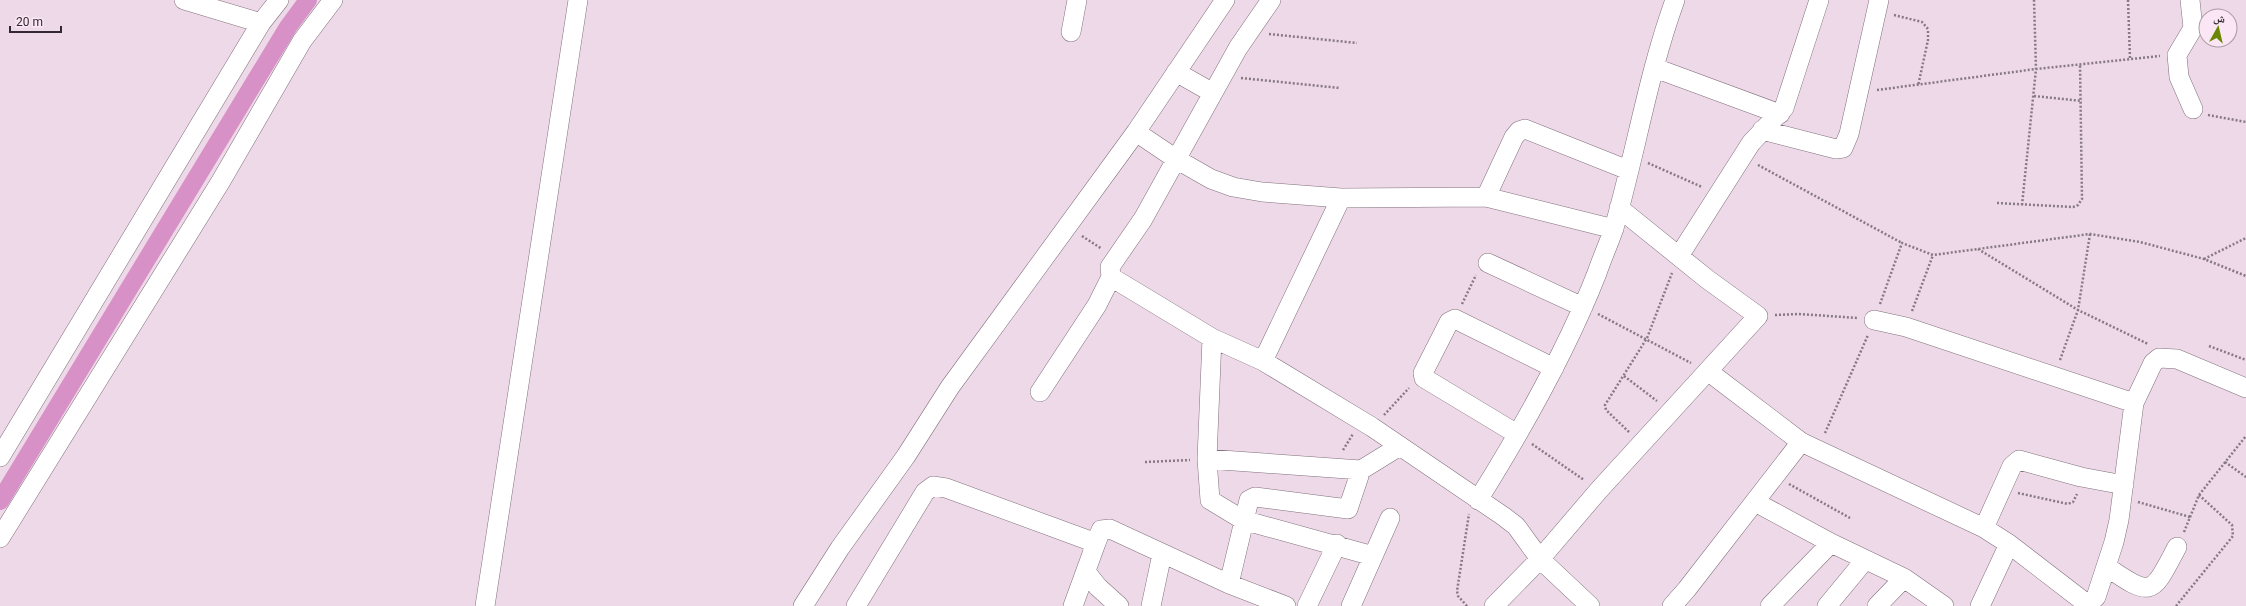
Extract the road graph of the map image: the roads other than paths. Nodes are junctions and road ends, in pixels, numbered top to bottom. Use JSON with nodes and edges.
{"nodes":[{"id":1,"x":184,"y":0,"type":"edge"},
{"id":2,"x":279,"y":0,"type":"edge"},
{"id":3,"x":333,"y":0,"type":"edge"},
{"id":4,"x":578,"y":0,"type":"edge"},
{"id":5,"x":1077,"y":0,"type":"edge"},
{"id":6,"x":1225,"y":0,"type":"edge"},
{"id":7,"x":1271,"y":0,"type":"edge"},
{"id":8,"x":1819,"y":0,"type":"edge"},
{"id":9,"x":2190,"y":0,"type":"edge"},
{"id":10,"x":1670,"y":2,"type":"edge"},
{"id":11,"x":1877,"y":5,"type":"edge"},
{"id":12,"x":261,"y":23,"type":"junction"},
{"id":13,"x":1071,"y":32,"type":"dead end"},
{"id":14,"x":1655,"y":68,"type":"junction"},
{"id":15,"x":1176,"y":72,"type":"junction"},
{"id":16,"x":1213,"y":93,"type":"junction"},
{"id":17,"x":2193,"y":109,"type":"road end"},
{"id":18,"x":1780,"y":114,"type":"junction"},
{"id":19,"x":1762,"y":130,"type":"junction"},
{"id":20,"x":1136,"y":132,"type":"junction"},
{"id":21,"x":1176,"y":159,"type":"junction"},
{"id":22,"x":1630,"y":162,"type":"junction"},
{"id":23,"x":1486,"y":197,"type":"junction"},
{"id":24,"x":1341,"y":198,"type":"junction"},
{"id":25,"x":1619,"y":208,"type":"junction"},
{"id":26,"x":1614,"y":229,"type":"junction"},
{"id":27,"x":1679,"y":256,"type":"junction"},
{"id":28,"x":1488,"y":263,"type":"road end"},
{"id":29,"x":1111,"y":278,"type":"junction"},
{"id":30,"x":1583,"y":307,"type":"junction"},
{"id":31,"x":1874,"y":320,"type":"road end"},
{"id":32,"x":1212,"y":338,"type":"junction"},
{"id":33,"x":1263,"y":361,"type":"junction"},
{"id":34,"x":1554,"y":368,"type":"junction"},
{"id":35,"x":1709,"y":372,"type":"junction"},
{"id":36,"x":2246,"y":388,"type":"edge"},
{"id":37,"x":1040,"y":392,"type":"dead end"},
{"id":38,"x":2134,"y":403,"type":"junction"},
{"id":39,"x":1517,"y":434,"type":"junction"},
{"id":40,"x":1400,"y":446,"type":"junction"},
{"id":41,"x":1809,"y":446,"type":"junction"},
{"id":42,"x":0,"y":456,"type":"edge"},
{"id":43,"x":1207,"y":459,"type":"junction"},
{"id":44,"x":1361,"y":470,"type":"junction"},
{"id":45,"x":2124,"y":491,"type":"junction"},
{"id":46,"x":1475,"y":498,"type":"junction"},
{"id":47,"x":1755,"y":502,"type":"junction"},
{"id":48,"x":1390,"y":518,"type":"dead end"},
{"id":49,"x":1243,"y":520,"type":"junction"},
{"id":50,"x":1984,"y":528,"type":"junction"},
{"id":51,"x":0,"y":538,"type":"edge"},
{"id":52,"x":1096,"y":543,"type":"junction"},
{"id":53,"x":1831,"y":543,"type":"junction"},
{"id":54,"x":1337,"y":544,"type":"junction"},
{"id":55,"x":2009,"y":544,"type":"junction"},
{"id":56,"x":2177,"y":547,"type":"road end"},
{"id":57,"x":1162,"y":554,"type":"junction"},
{"id":58,"x":1373,"y":556,"type":"junction"},
{"id":59,"x":1540,"y":559,"type":"junction"},
{"id":60,"x":1865,"y":560,"type":"junction"},
{"id":61,"x":2107,"y":567,"type":"junction"},
{"id":62,"x":1086,"y":572,"type":"junction"},
{"id":63,"x":1904,"y":578,"type":"junction"},
{"id":64,"x":1229,"y":584,"type":"junction"},
{"id":65,"x":2086,"y":605,"type":"edge"},
{"id":66,"x":485,"y":606,"type":"edge"},
{"id":67,"x":803,"y":606,"type":"edge"},
{"id":68,"x":856,"y":606,"type":"edge"},
{"id":69,"x":1073,"y":606,"type":"edge"},
{"id":70,"x":1119,"y":606,"type":"edge"},
{"id":71,"x":1151,"y":606,"type":"edge"},
{"id":72,"x":1286,"y":606,"type":"edge"},
{"id":73,"x":1307,"y":606,"type":"edge"},
{"id":74,"x":1351,"y":606,"type":"edge"},
{"id":75,"x":1494,"y":606,"type":"edge"},
{"id":76,"x":1590,"y":606,"type":"edge"},
{"id":77,"x":1672,"y":606,"type":"edge"},
{"id":78,"x":1770,"y":606,"type":"edge"},
{"id":79,"x":1827,"y":606,"type":"edge"},
{"id":80,"x":1877,"y":606,"type":"edge"},
{"id":81,"x":1944,"y":606,"type":"edge"},
{"id":82,"x":1980,"y":606,"type":"edge"}],
"edges":[{"from":1,"to":12,"type":"street"},
{"from":2,"to":12,"type":"street"},
{"from":3,"to":51,"type":"street"},
{"from":4,"to":66,"type":"street"},
{"from":5,"to":13,"type":"street"},
{"from":6,"to":15,"type":"street"},
{"from":7,"to":16,"type":"street"},
{"from":8,"to":18,"type":"street"},
{"from":9,"to":17,"type":"street"},
{"from":10,"to":14,"type":"street"},
{"from":11,"to":19,"type":"street"},
{"from":12,"to":42,"type":"street"},
{"from":14,"to":18,"type":"street"},
{"from":14,"to":22,"type":"street"},
{"from":15,"to":16,"type":"street"},
{"from":15,"to":20,"type":"street"},
{"from":16,"to":21,"type":"street"},
{"from":18,"to":19,"type":"street"},
{"from":19,"to":27,"type":"street"},
{"from":20,"to":21,"type":"street"},
{"from":20,"to":67,"type":"street"},
{"from":21,"to":24,"type":"street"},
{"from":21,"to":29,"type":"street"},
{"from":22,"to":23,"type":"street"},
{"from":22,"to":25,"type":"street"},
{"from":23,"to":24,"type":"street"},
{"from":23,"to":26,"type":"street"},
{"from":24,"to":33,"type":"street"},
{"from":25,"to":26,"type":"street"},
{"from":25,"to":27,"type":"street"},
{"from":26,"to":30,"type":"street"},
{"from":27,"to":35,"type":"street"},
{"from":28,"to":30,"type":"street"},
{"from":29,"to":32,"type":"street"},
{"from":29,"to":37,"type":"street"},
{"from":30,"to":34,"type":"street"},
{"from":31,"to":38,"type":"street"},
{"from":32,"to":33,"type":"street"},
{"from":32,"to":43,"type":"street"},
{"from":33,"to":40,"type":"street"},
{"from":34,"to":39,"type":"street"},
{"from":34,"to":39,"type":"street"},
{"from":35,"to":41,"type":"street"},
{"from":35,"to":59,"type":"street"},
{"from":36,"to":38,"type":"street"},
{"from":38,"to":45,"type":"street"},
{"from":39,"to":46,"type":"street"},
{"from":40,"to":44,"type":"street"},
{"from":40,"to":46,"type":"street"},
{"from":41,"to":47,"type":"street"},
{"from":41,"to":50,"type":"street"},
{"from":43,"to":44,"type":"street"},
{"from":43,"to":49,"type":"street"},
{"from":44,"to":49,"type":"street"},
{"from":45,"to":50,"type":"street"},
{"from":45,"to":61,"type":"street"},
{"from":46,"to":59,"type":"street"},
{"from":47,"to":53,"type":"street"},
{"from":47,"to":77,"type":"street"},
{"from":48,"to":58,"type":"street"},
{"from":49,"to":54,"type":"street"},
{"from":49,"to":64,"type":"street"},
{"from":50,"to":55,"type":"street"},
{"from":52,"to":57,"type":"street"},
{"from":52,"to":62,"type":"street"},
{"from":52,"to":68,"type":"street"},
{"from":53,"to":60,"type":"street"},
{"from":53,"to":78,"type":"street"},
{"from":54,"to":58,"type":"street"},
{"from":54,"to":73,"type":"street"},
{"from":55,"to":65,"type":"street"},
{"from":55,"to":82,"type":"street"},
{"from":56,"to":61,"type":"street"},
{"from":57,"to":64,"type":"street"},
{"from":57,"to":71,"type":"street"},
{"from":58,"to":74,"type":"street"},
{"from":59,"to":75,"type":"street"},
{"from":59,"to":76,"type":"street"},
{"from":60,"to":63,"type":"street"},
{"from":60,"to":79,"type":"street"},
{"from":61,"to":65,"type":"street"},
{"from":62,"to":69,"type":"street"},
{"from":62,"to":70,"type":"street"},
{"from":63,"to":80,"type":"street"},
{"from":63,"to":81,"type":"street"},
{"from":64,"to":72,"type":"street"}]}
